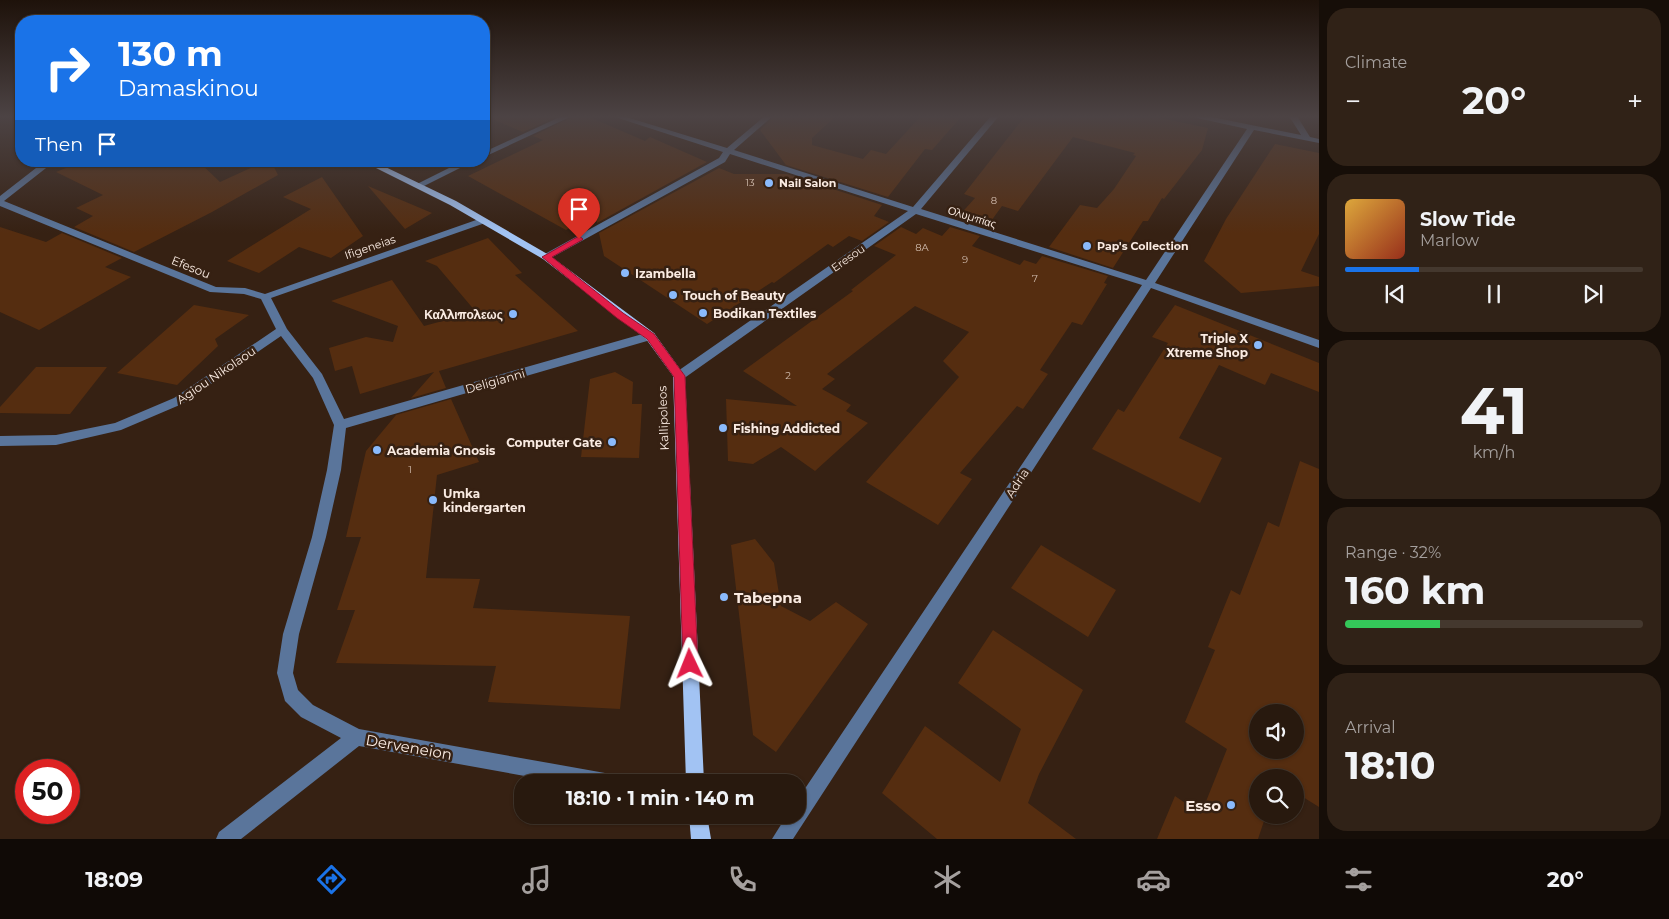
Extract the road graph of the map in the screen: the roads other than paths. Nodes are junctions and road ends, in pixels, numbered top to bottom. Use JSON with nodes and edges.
{"nodes":[{"id":1,"x":725,"y":155,"type":"edge"},
{"id":2,"x":737,"y":155,"type":"edge"},
{"id":3,"x":962,"y":155,"type":"edge"},
{"id":4,"x":1233,"y":155,"type":"edge"},
{"id":5,"x":43,"y":167,"type":"edge"},
{"id":6,"x":378,"y":167,"type":"edge"},
{"id":7,"x":457,"y":167,"type":"edge"},
{"id":8,"x":417,"y":186,"type":"junction"},
{"id":9,"x":0,"y":201,"type":"edge"},
{"id":10,"x":914,"y":211,"type":"junction"},
{"id":11,"x":482,"y":221,"type":"junction"},
{"id":12,"x":546,"y":257,"type":"junction"},
{"id":13,"x":1148,"y":284,"type":"junction"},
{"id":14,"x":265,"y":296,"type":"junction"},
{"id":15,"x":282,"y":330,"type":"junction"},
{"id":16,"x":650,"y":336,"type":"junction"},
{"id":17,"x":1319,"y":344,"type":"edge"},
{"id":18,"x":679,"y":376,"type":"junction"},
{"id":19,"x":340,"y":426,"type":"junction"},
{"id":20,"x":0,"y":441,"type":"edge"},
{"id":21,"x":357,"y":738,"type":"junction"},
{"id":22,"x":560,"y":774,"type":"edge"},
{"id":23,"x":695,"y":774,"type":"edge"},
{"id":24,"x":699,"y":824,"type":"edge"},
{"id":25,"x":226,"y":839,"type":"edge"},
{"id":26,"x":701,"y":839,"type":"edge"},
{"id":27,"x":782,"y":839,"type":"edge"}],
"edges":[{"from":1,"to":12,"type":"street"},
{"from":2,"to":10,"type":"street","name":"Ολυμπίας"},
{"from":3,"to":10,"type":"street","name":"Eresou"},
{"from":4,"to":13,"type":"street","name":"Adria"},
{"from":5,"to":9,"type":"street"},
{"from":6,"to":8,"type":"main road","name":"Kallipoleos"},
{"from":7,"to":8,"type":"street"},
{"from":8,"to":11,"type":"main road","name":"Kallipoleos"},
{"from":9,"to":14,"type":"street","name":"Efesou"},
{"from":10,"to":13,"type":"street","name":"Ολυμπίας"},
{"from":10,"to":18,"type":"street","name":"Eresou"},
{"from":11,"to":12,"type":"main road","name":"Kallipoleos"},
{"from":11,"to":14,"type":"street","name":"Ifigeneias"},
{"from":12,"to":16,"type":"main road","name":"Kallipoleos"},
{"from":13,"to":17,"type":"street","name":"Ολυμπίας"},
{"from":13,"to":27,"type":"street","name":"Adria"},
{"from":14,"to":15,"type":"street"},
{"from":15,"to":19,"type":"street"},
{"from":15,"to":20,"type":"street","name":"Agiou Nikolaou"},
{"from":16,"to":18,"type":"main road","name":"Kallipoleos"},
{"from":16,"to":19,"type":"street","name":"Deligianni"},
{"from":18,"to":23,"type":"main road","name":"Kallipoleos"},
{"from":19,"to":21,"type":"street","name":"Derveneion"},
{"from":21,"to":22,"type":"street","name":"Derveneion"},
{"from":21,"to":25,"type":"street"},
{"from":24,"to":26,"type":"main road"}]}
